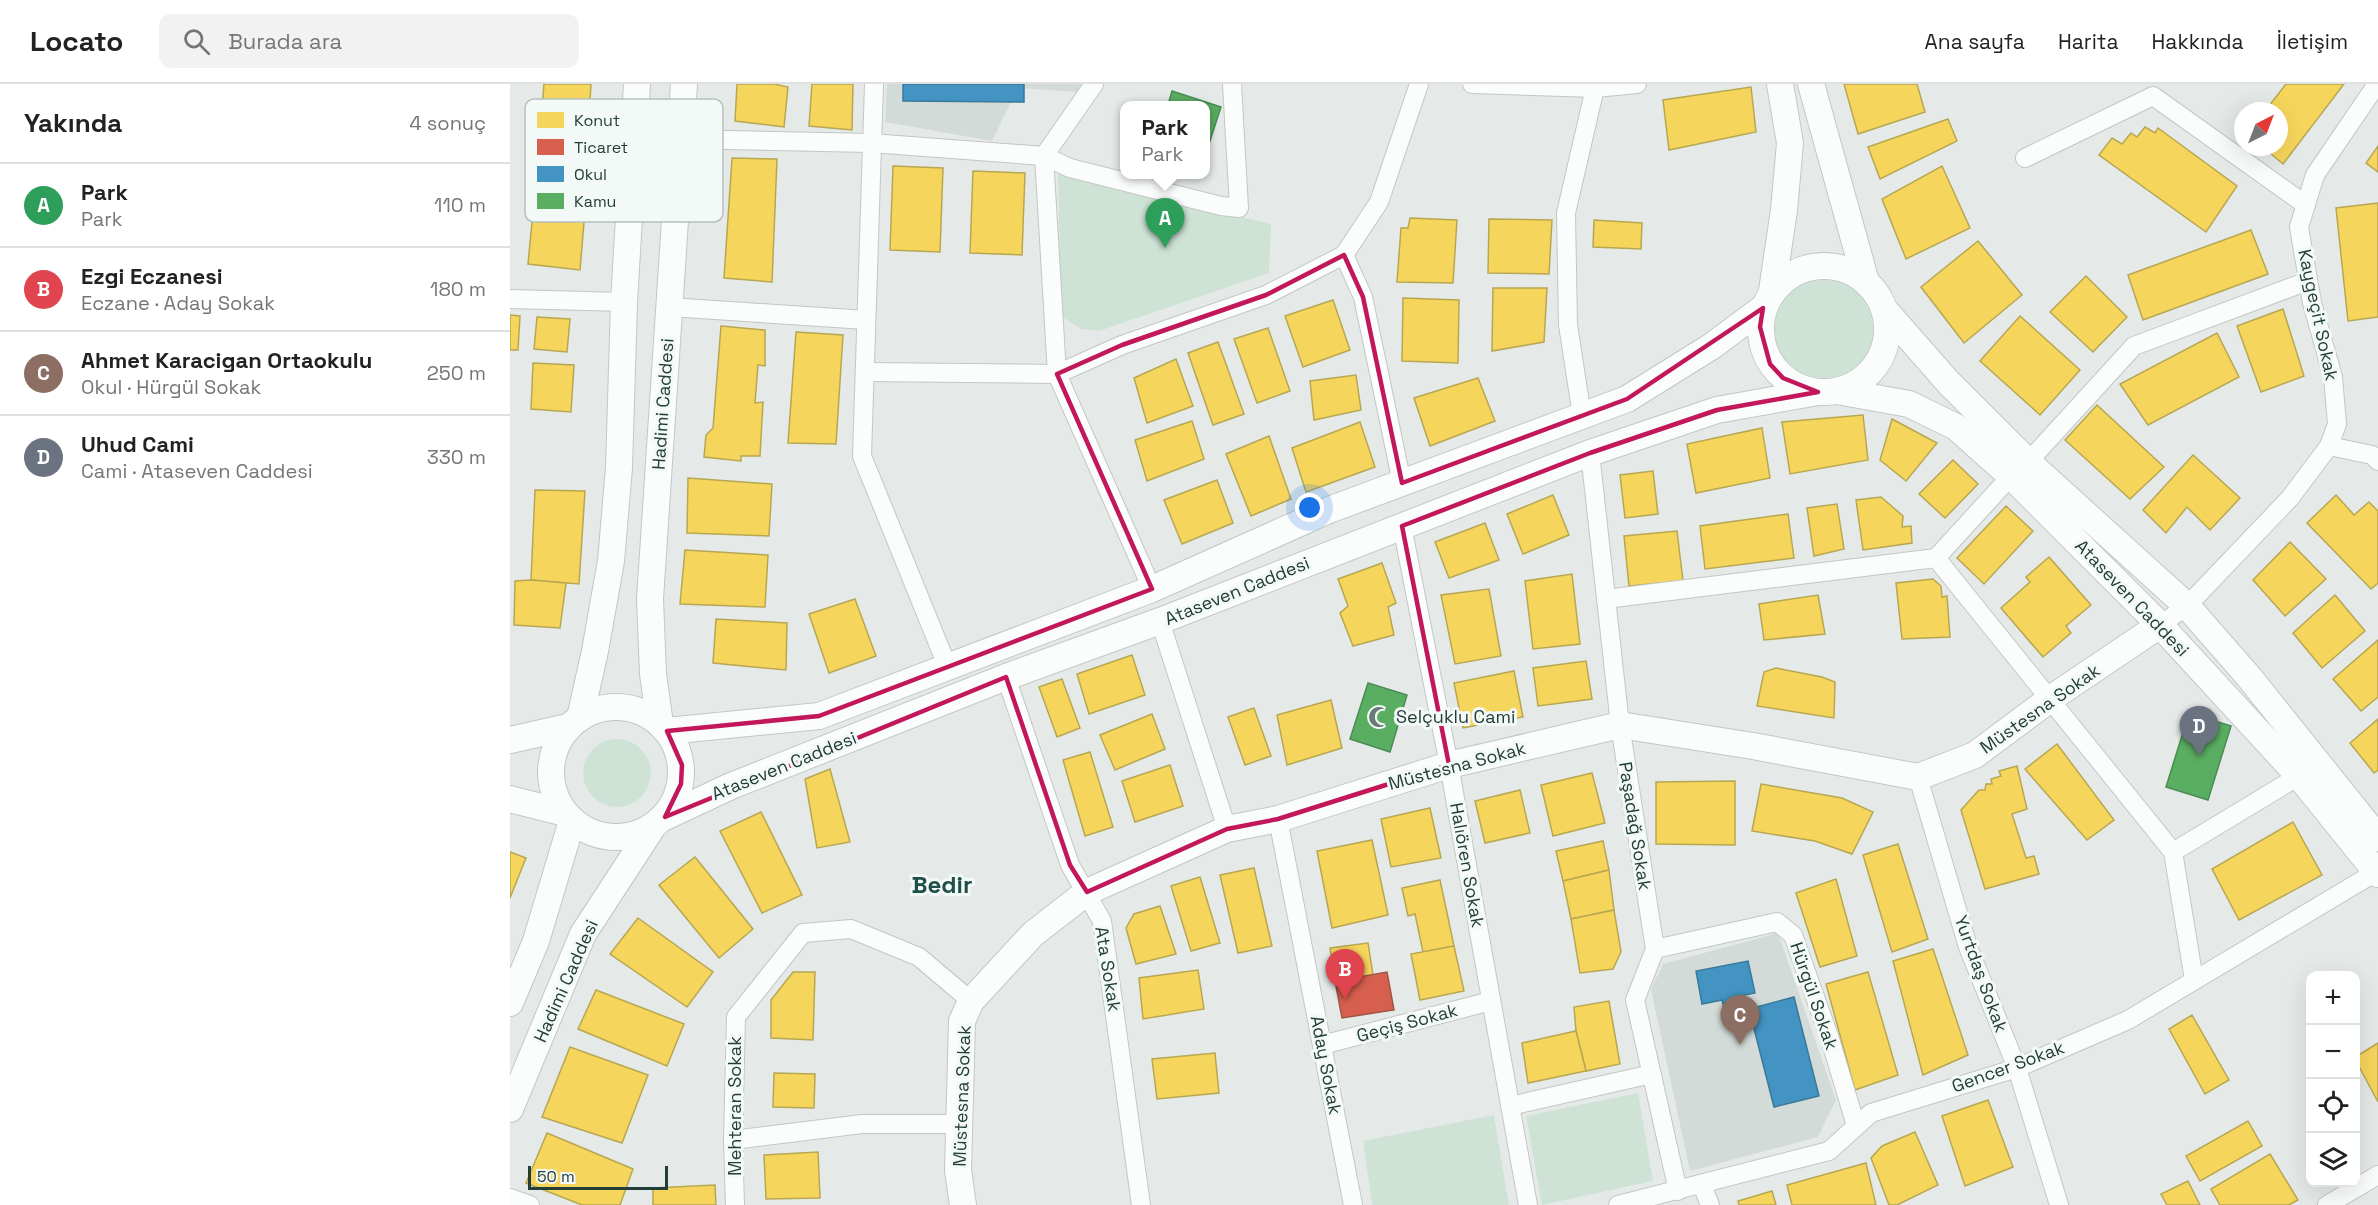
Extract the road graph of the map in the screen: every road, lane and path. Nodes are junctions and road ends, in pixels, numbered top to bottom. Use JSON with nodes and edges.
{"nodes":[{"id":1,"x":637,"y":84,"type":"edge"},
{"id":2,"x":684,"y":84,"type":"edge"},
{"id":3,"x":874,"y":84,"type":"edge"},
{"id":4,"x":1094,"y":84,"type":"edge"},
{"id":5,"x":1232,"y":84,"type":"edge"},
{"id":6,"x":1419,"y":84,"type":"edge"},
{"id":7,"x":1472,"y":84,"type":"edge"},
{"id":8,"x":1637,"y":84,"type":"edge"},
{"id":9,"x":1780,"y":84,"type":"edge"},
{"id":10,"x":1811,"y":84,"type":"edge"},
{"id":11,"x":2377,"y":84,"type":"edge"},
{"id":12,"x":1595,"y":88,"type":"junction"},
{"id":13,"x":636,"y":99,"type":"edge"},
{"id":14,"x":683,"y":99,"type":"edge"},
{"id":15,"x":723,"y":140,"type":"edge"},
{"id":16,"x":871,"y":142,"type":"junction"},
{"id":17,"x":1044,"y":156,"type":"junction"},
{"id":18,"x":2025,"y":158,"type":"dead end"},
{"id":19,"x":2306,"y":205,"type":"junction"},
{"id":20,"x":629,"y":222,"type":"edge"},
{"id":21,"x":675,"y":222,"type":"edge"},
{"id":22,"x":1344,"y":255,"type":"junction"},
{"id":23,"x":2308,"y":281,"type":"junction"},
{"id":24,"x":1866,"y":282,"type":"junction"},
{"id":25,"x":510,"y":299,"type":"edge"},
{"id":26,"x":1767,"y":300,"type":"junction"},
{"id":27,"x":624,"y":302,"type":"junction"},
{"id":28,"x":669,"y":307,"type":"junction"},
{"id":29,"x":1884,"y":309,"type":"junction"},
{"id":30,"x":866,"y":320,"type":"junction"},
{"id":31,"x":865,"y":372,"type":"junction"},
{"id":32,"x":1057,"y":374,"type":"junction"},
{"id":33,"x":1828,"y":392,"type":"junction"},
{"id":34,"x":1582,"y":416,"type":"junction"},
{"id":35,"x":2329,"y":446,"type":"junction"},
{"id":36,"x":1590,"y":453,"type":"junction"},
{"id":37,"x":2378,"y":461,"type":"edge"},
{"id":38,"x":2019,"y":469,"type":"junction"},
{"id":39,"x":1402,"y":483,"type":"junction"},
{"id":40,"x":1402,"y":526,"type":"junction"},
{"id":41,"x":1936,"y":558,"type":"junction"},
{"id":42,"x":1152,"y":589,"type":"junction"},
{"id":43,"x":1606,"y":599,"type":"junction"},
{"id":44,"x":2187,"y":606,"type":"junction"},
{"id":45,"x":1160,"y":621,"type":"junction"},
{"id":46,"x":2160,"y":625,"type":"junction"},
{"id":47,"x":948,"y":668,"type":"junction"},
{"id":48,"x":1006,"y":677,"type":"junction"},
{"id":49,"x":2050,"y":699,"type":"junction"},
{"id":50,"x":574,"y":723,"type":"junction"},
{"id":51,"x":1620,"y":725,"type":"junction"},
{"id":52,"x":664,"y":728,"type":"junction"},
{"id":53,"x":510,"y":740,"type":"edge"},
{"id":54,"x":1449,"y":765,"type":"junction"},
{"id":55,"x":2299,"y":776,"type":"junction"},
{"id":56,"x":1918,"y":777,"type":"junction"},
{"id":57,"x":510,"y":799,"type":"edge"},
{"id":58,"x":569,"y":817,"type":"junction"},
{"id":59,"x":1278,"y":819,"type":"junction"},
{"id":60,"x":658,"y":822,"type":"junction"},
{"id":61,"x":1227,"y":829,"type":"junction"},
{"id":62,"x":2378,"y":838,"type":"edge"},
{"id":63,"x":2173,"y":852,"type":"junction"},
{"id":64,"x":2377,"y":873,"type":"edge"},
{"id":65,"x":1087,"y":892,"type":"junction"},
{"id":66,"x":1655,"y":949,"type":"junction"},
{"id":67,"x":2194,"y":980,"type":"junction"},
{"id":68,"x":971,"y":1001,"type":"junction"},
{"id":69,"x":1491,"y":1001,"type":"junction"},
{"id":70,"x":510,"y":1003,"type":"edge"},
{"id":71,"x":1322,"y":1045,"type":"junction"},
{"id":72,"x":2017,"y":1068,"type":"junction"},
{"id":73,"x":1652,"y":1074,"type":"junction"},
{"id":74,"x":1510,"y":1106,"type":"junction"},
{"id":75,"x":510,"y":1109,"type":"edge"},
{"id":76,"x":958,"y":1124,"type":"junction"},
{"id":77,"x":1856,"y":1126,"type":"junction"},
{"id":78,"x":732,"y":1140,"type":"junction"},
{"id":79,"x":2378,"y":1175,"type":"edge"},
{"id":80,"x":1702,"y":1185,"type":"junction"},
{"id":81,"x":1678,"y":1191,"type":"junction"},
{"id":82,"x":510,"y":1198,"type":"edge"},
{"id":83,"x":530,"y":1205,"type":"edge"},
{"id":84,"x":735,"y":1205,"type":"edge"},
{"id":85,"x":963,"y":1205,"type":"edge"},
{"id":86,"x":1142,"y":1205,"type":"edge"},
{"id":87,"x":1353,"y":1205,"type":"edge"},
{"id":88,"x":1528,"y":1205,"type":"edge"},
{"id":89,"x":1618,"y":1205,"type":"edge"},
{"id":90,"x":1710,"y":1205,"type":"edge"},
{"id":91,"x":2059,"y":1205,"type":"edge"},
{"id":92,"x":2327,"y":1205,"type":"edge"}],
"edges":[{"from":1,"to":13,"type":"main road"},
{"from":2,"to":14,"type":"main road","name":"Hadimi Caddesi"},
{"from":3,"to":16,"type":"street"},
{"from":4,"to":17,"type":"street"},
{"from":5,"to":17,"type":"street"},
{"from":6,"to":22,"type":"street"},
{"from":7,"to":12,"type":"street"},
{"from":8,"to":12,"type":"street"},
{"from":9,"to":26,"type":"main road"},
{"from":10,"to":24,"type":"main road"},
{"from":11,"to":19,"type":"street","name":"Kaygeçit Sokak"},
{"from":12,"to":34,"type":"street"},
{"from":15,"to":16,"type":"street"},
{"from":16,"to":17,"type":"street"},
{"from":16,"to":30,"type":"street"},
{"from":17,"to":32,"type":"street"},
{"from":18,"to":19,"type":"street"},
{"from":19,"to":23,"type":"street","name":"Kaygeçit Sokak"},
{"from":20,"to":27,"type":"main road"},
{"from":21,"to":28,"type":"main road","name":"Hadimi Caddesi"},
{"from":22,"to":32,"type":"street"},
{"from":22,"to":39,"type":"street"},
{"from":23,"to":35,"type":"street","name":"Kaygeçit Sokak"},
{"from":23,"to":38,"type":"street"},
{"from":24,"to":26,"type":"main road"},
{"from":24,"to":29,"type":"main road"},
{"from":25,"to":27,"type":"street"},
{"from":26,"to":33,"type":"main road"},
{"from":26,"to":34,"type":"main road"},
{"from":27,"to":50,"type":"main road"},
{"from":28,"to":30,"type":"street"},
{"from":28,"to":52,"type":"main road","name":"Hadimi Caddesi"},
{"from":29,"to":33,"type":"main road"},
{"from":29,"to":38,"type":"main road","name":"Ataseven Caddesi"},
{"from":30,"to":31,"type":"street"},
{"from":31,"to":32,"type":"street"},
{"from":31,"to":47,"type":"street"},
{"from":32,"to":42,"type":"street"},
{"from":33,"to":36,"type":"main road","name":"Ataseven Caddesi"},
{"from":33,"to":38,"type":"main road","name":"Ataseven Caddesi"},
{"from":34,"to":39,"type":"main road"},
{"from":35,"to":37,"type":"street"},
{"from":35,"to":44,"type":"street"},
{"from":36,"to":40,"type":"main road","name":"Ataseven Caddesi"},
{"from":36,"to":43,"type":"street","name":"Paşadağ Sokak"},
{"from":38,"to":41,"type":"street"},
{"from":38,"to":44,"type":"main road","name":"Ataseven Caddesi"},
{"from":38,"to":46,"type":"main road","name":"Ataseven Caddesi"},
{"from":39,"to":42,"type":"main road"},
{"from":40,"to":45,"type":"main road","name":"Ataseven Caddesi"},
{"from":40,"to":54,"type":"street","name":"Halıören Sokak"},
{"from":41,"to":43,"type":"street"},
{"from":41,"to":49,"type":"street"},
{"from":42,"to":47,"type":"main road"},
{"from":43,"to":51,"type":"street","name":"Paşadağ Sokak"},
{"from":44,"to":46,"type":"street"},
{"from":44,"to":62,"type":"main road","name":"Ataseven Caddesi"},
{"from":45,"to":48,"type":"main road","name":"Ataseven Caddesi"},
{"from":45,"to":61,"type":"street"},
{"from":46,"to":49,"type":"main road","name":"Müstesna Sokak"},
{"from":46,"to":55,"type":"main road","name":"Ataseven Caddesi"},
{"from":47,"to":52,"type":"main road"},
{"from":48,"to":60,"type":"main road","name":"Ataseven Caddesi"},
{"from":48,"to":65,"type":"street","name":"Ata Sokak"},
{"from":49,"to":56,"type":"main road","name":"Müstesna Sokak"},
{"from":49,"to":63,"type":"street"},
{"from":50,"to":52,"type":"main road"},
{"from":50,"to":53,"type":"main road"},
{"from":50,"to":58,"type":"main road"},
{"from":51,"to":54,"type":"main road","name":"Müstesna Sokak"},
{"from":51,"to":56,"type":"main road","name":"Müstesna Sokak"},
{"from":51,"to":66,"type":"street","name":"Paşadağ Sokak"},
{"from":52,"to":60,"type":"main road"},
{"from":54,"to":59,"type":"main road","name":"Müstesna Sokak"},
{"from":54,"to":69,"type":"street","name":"Halıören Sokak"},
{"from":55,"to":63,"type":"street"},
{"from":55,"to":64,"type":"main road","name":"Ataseven Caddesi"},
{"from":56,"to":72,"type":"street","name":"Yurtdaş Sokak"},
{"from":57,"to":58,"type":"main road"},
{"from":58,"to":60,"type":"main road"},
{"from":58,"to":70,"type":"main road"},
{"from":59,"to":61,"type":"main road","name":"Müstesna Sokak"},
{"from":59,"to":71,"type":"street","name":"Aday Sokak"},
{"from":60,"to":75,"type":"main road","name":"Hadimi Caddesi"},
{"from":61,"to":65,"type":"main road","name":"Müstesna Sokak"},
{"from":63,"to":67,"type":"street"},
{"from":64,"to":67,"type":"street","name":"Gencer Sokak"},
{"from":65,"to":68,"type":"main road","name":"Müstesna Sokak"},
{"from":65,"to":86,"type":"street","name":"Ata Sokak"},
{"from":66,"to":73,"type":"street"},
{"from":66,"to":77,"type":"street","name":"Hürgül Sokak"},
{"from":67,"to":72,"type":"street","name":"Gencer Sokak"},
{"from":68,"to":76,"type":"main road","name":"Müstesna Sokak"},
{"from":68,"to":78,"type":"street","name":"Mehteran Sokak"},
{"from":69,"to":71,"type":"street","name":"Geçiş Sokak"},
{"from":69,"to":74,"type":"street","name":"Halıören Sokak"},
{"from":71,"to":87,"type":"street","name":"Aday Sokak"},
{"from":72,"to":77,"type":"street","name":"Gencer Sokak"},
{"from":72,"to":91,"type":"street","name":"Yurtdaş Sokak"},
{"from":73,"to":74,"type":"street"},
{"from":73,"to":81,"type":"street"},
{"from":74,"to":88,"type":"street","name":"Halıören Sokak"},
{"from":76,"to":78,"type":"street"},
{"from":76,"to":85,"type":"main road","name":"Müstesna Sokak"},
{"from":77,"to":80,"type":"street","name":"Gencer Sokak"},
{"from":78,"to":84,"type":"street","name":"Mehteran Sokak"},
{"from":79,"to":92,"type":"street"},
{"from":80,"to":81,"type":"street","name":"Gencer Sokak"},
{"from":80,"to":90,"type":"street"},
{"from":81,"to":89,"type":"street","name":"Gencer Sokak"},
{"from":82,"to":83,"type":"street"}]}
